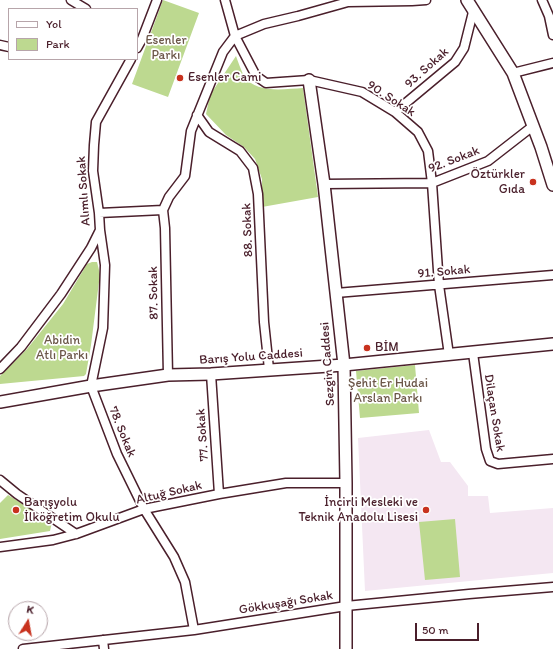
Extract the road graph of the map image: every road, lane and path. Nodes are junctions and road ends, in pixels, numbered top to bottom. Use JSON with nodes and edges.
{"nodes":[{"id":1,"x":156,"y":0,"type":"edge"},
{"id":2,"x":226,"y":0,"type":"edge"},
{"id":3,"x":426,"y":0,"type":"edge"},
{"id":4,"x":466,"y":0,"type":"edge"},
{"id":5,"x":542,"y":0,"type":"edge"},
{"id":6,"x":74,"y":4,"type":"edge"},
{"id":7,"x":84,"y":8,"type":"edge"},
{"id":8,"x":550,"y":9,"type":"edge"},
{"id":9,"x":473,"y":12,"type":"junction"},
{"id":10,"x":553,"y":35,"type":"edge"},
{"id":11,"x":234,"y":36,"type":"junction"},
{"id":12,"x":140,"y":38,"type":"edge"},
{"id":13,"x":130,"y":60,"type":"edge"},
{"id":14,"x":553,"y":64,"type":"edge"},
{"id":15,"x":513,"y":73,"type":"junction"},
{"id":16,"x":309,"y":80,"type":"junction"},
{"id":17,"x":395,"y":112,"type":"junction"},
{"id":18,"x":197,"y":115,"type":"junction"},
{"id":19,"x":533,"y":126,"type":"junction"},
{"id":20,"x":550,"y":167,"type":"edge"},
{"id":21,"x":432,"y":183,"type":"junction"},
{"id":22,"x":324,"y":184,"type":"junction"},
{"id":23,"x":553,"y":185,"type":"edge"},
{"id":24,"x":163,"y":210,"type":"junction"},
{"id":25,"x":99,"y":213,"type":"junction"},
{"id":26,"x":100,"y":230,"type":"junction"},
{"id":27,"x":553,"y":275,"type":"edge"},
{"id":28,"x":439,"y":284,"type":"junction"},
{"id":29,"x":336,"y":293,"type":"junction"},
{"id":30,"x":553,"y":344,"type":"edge"},
{"id":31,"x":473,"y":353,"type":"junction"},
{"id":32,"x":449,"y":355,"type":"junction"},
{"id":33,"x":344,"y":365,"type":"junction"},
{"id":34,"x":268,"y":369,"type":"junction"},
{"id":35,"x":0,"y":370,"type":"edge"},
{"id":36,"x":211,"y":374,"type":"junction"},
{"id":37,"x":168,"y":375,"type":"junction"},
{"id":38,"x":91,"y":386,"type":"junction"},
{"id":39,"x":0,"y":402,"type":"edge"},
{"id":40,"x":553,"y":459,"type":"edge"},
{"id":41,"x":0,"y":480,"type":"edge"},
{"id":42,"x":346,"y":483,"type":"junction"},
{"id":43,"x":220,"y":494,"type":"junction"},
{"id":44,"x":144,"y":509,"type":"junction"},
{"id":45,"x":76,"y":534,"type":"junction"},
{"id":46,"x":0,"y":546,"type":"edge"},
{"id":47,"x":553,"y":587,"type":"edge"},
{"id":48,"x":346,"y":606,"type":"junction"},
{"id":49,"x":194,"y":630,"type":"junction"},
{"id":50,"x":104,"y":640,"type":"junction"},
{"id":51,"x":23,"y":649,"type":"edge"},
{"id":52,"x":104,"y":649,"type":"edge"},
{"id":53,"x":346,"y":649,"type":"edge"}],
"edges":[{"from":1,"to":12,"type":"street"},
{"from":2,"to":11,"type":"street","name":"90. Sokak"},
{"from":3,"to":11,"type":"street"},
{"from":4,"to":9,"type":"street"},
{"from":5,"to":8,"type":"street"},
{"from":6,"to":7,"type":"street"},
{"from":8,"to":10,"type":"street"},
{"from":9,"to":15,"type":"street"},
{"from":9,"to":17,"type":"street","name":"93. Sokak"},
{"from":11,"to":16,"type":"street","name":"90. Sokak"},
{"from":11,"to":18,"type":"street"},
{"from":13,"to":25,"type":"street","name":"Alımlı Sokak"},
{"from":14,"to":15,"type":"street"},
{"from":15,"to":19,"type":"street"},
{"from":16,"to":17,"type":"street","name":"90. Sokak"},
{"from":16,"to":22,"type":"street","name":"Sezgin Caddesi"},
{"from":17,"to":21,"type":"street","name":"90. Sokak"},
{"from":18,"to":24,"type":"street"},
{"from":18,"to":34,"type":"street","name":"88. Sokak"},
{"from":19,"to":20,"type":"street"},
{"from":19,"to":21,"type":"street","name":"92. Sokak"},
{"from":20,"to":23,"type":"street"},
{"from":21,"to":22,"type":"street","name":"92. Sokak"},
{"from":21,"to":28,"type":"street","name":"90. Sokak"},
{"from":22,"to":29,"type":"street","name":"Sezgin Caddesi"},
{"from":24,"to":25,"type":"street"},
{"from":24,"to":37,"type":"street","name":"87. Sokak"},
{"from":25,"to":26,"type":"street","name":"Alımlı Sokak"},
{"from":26,"to":35,"type":"street","name":"Alımlı Sokak"},
{"from":26,"to":38,"type":"street"},
{"from":27,"to":28,"type":"street","name":"91. Sokak"},
{"from":28,"to":29,"type":"street","name":"91. Sokak"},
{"from":28,"to":32,"type":"street","name":"90. Sokak"},
{"from":29,"to":33,"type":"street","name":"Sezgin Caddesi"},
{"from":30,"to":31,"type":"street","name":"Barış Yolu Caddesi"},
{"from":31,"to":32,"type":"street","name":"Barış Yolu Caddesi"},
{"from":31,"to":40,"type":"street","name":"Dilaçan Sokak"},
{"from":32,"to":33,"type":"street","name":"Barış Yolu Caddesi"},
{"from":33,"to":34,"type":"street","name":"Barış Yolu Caddesi"},
{"from":33,"to":42,"type":"street","name":"Sezgin Caddesi"},
{"from":34,"to":36,"type":"street","name":"Barış Yolu Caddesi"},
{"from":36,"to":37,"type":"street","name":"Barış Yolu Caddesi"},
{"from":36,"to":43,"type":"street","name":"77. Sokak"},
{"from":37,"to":38,"type":"street","name":"Barış Yolu Caddesi"},
{"from":38,"to":39,"type":"street","name":"Barış Yolu Caddesi"},
{"from":38,"to":44,"type":"street","name":"78. Sokak"},
{"from":41,"to":45,"type":"street"},
{"from":42,"to":43,"type":"street","name":"Altuğ Sokak"},
{"from":42,"to":48,"type":"street","name":"Sezgin Caddesi"},
{"from":43,"to":44,"type":"street","name":"Altuğ Sokak"},
{"from":44,"to":45,"type":"street","name":"Altuğ Sokak"},
{"from":44,"to":49,"type":"street","name":"78. Sokak"},
{"from":45,"to":46,"type":"street","name":"Altuğ Sokak"},
{"from":47,"to":48,"type":"street","name":"Gökkuşağı Sokak"},
{"from":48,"to":49,"type":"street","name":"Gökkuşağı Sokak"},
{"from":48,"to":53,"type":"street","name":"Sezgin Caddesi"},
{"from":49,"to":50,"type":"street","name":"Gökkuşağı Sokak"},
{"from":50,"to":51,"type":"street","name":"Gökkuşağı Sokak"},
{"from":50,"to":52,"type":"street"}]}
